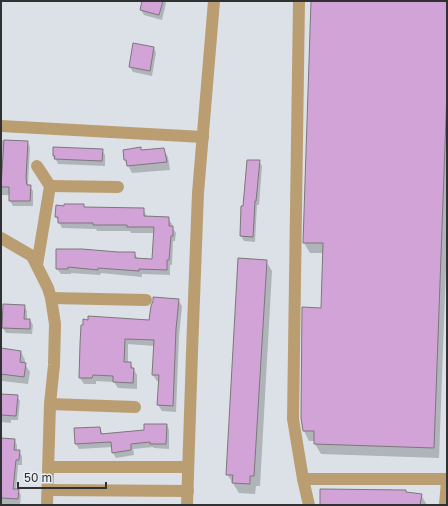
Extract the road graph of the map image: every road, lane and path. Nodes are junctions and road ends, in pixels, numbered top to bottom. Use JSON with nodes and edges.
{"nodes":[{"id":1,"x":214,"y":1,"type":"edge"},
{"id":2,"x":299,"y":1,"type":"edge"},
{"id":3,"x":1,"y":126,"type":"edge"},
{"id":4,"x":203,"y":136,"type":"junction"},
{"id":5,"x":37,"y":166,"type":"dead end"},
{"id":6,"x":50,"y":186,"type":"junction"},
{"id":7,"x":118,"y":187,"type":"dead end"},
{"id":8,"x":1,"y":238,"type":"edge"},
{"id":9,"x":37,"y":265,"type":"junction"},
{"id":10,"x":51,"y":298,"type":"junction"},
{"id":11,"x":146,"y":300,"type":"dead end"},
{"id":12,"x":50,"y":404,"type":"junction"},
{"id":13,"x":135,"y":407,"type":"dead end"},
{"id":14,"x":49,"y":467,"type":"junction"},
{"id":15,"x":188,"y":467,"type":"junction"},
{"id":16,"x":303,"y":478,"type":"junction"},
{"id":17,"x":447,"y":480,"type":"edge"},
{"id":18,"x":48,"y":490,"type":"junction"},
{"id":19,"x":188,"y":491,"type":"junction"},
{"id":20,"x":47,"y":505,"type":"edge"},
{"id":21,"x":187,"y":505,"type":"edge"},
{"id":22,"x":309,"y":505,"type":"edge"},
{"id":23,"x":445,"y":505,"type":"edge"}],
"edges":[{"from":1,"to":4,"type":"street"},
{"from":2,"to":16,"type":"street"},
{"from":3,"to":4,"type":"street"},
{"from":4,"to":15,"type":"street"},
{"from":5,"to":6,"type":"street"},
{"from":6,"to":7,"type":"street"},
{"from":6,"to":9,"type":"street"},
{"from":8,"to":9,"type":"street"},
{"from":9,"to":10,"type":"street"},
{"from":10,"to":11,"type":"street"},
{"from":10,"to":12,"type":"street"},
{"from":12,"to":13,"type":"street"},
{"from":12,"to":14,"type":"street"},
{"from":14,"to":15,"type":"street"},
{"from":14,"to":18,"type":"street"},
{"from":15,"to":19,"type":"street"},
{"from":16,"to":17,"type":"street"},
{"from":16,"to":22,"type":"street"},
{"from":17,"to":23,"type":"street"},
{"from":18,"to":19,"type":"street"},
{"from":18,"to":20,"type":"street"},
{"from":19,"to":21,"type":"street"}]}
